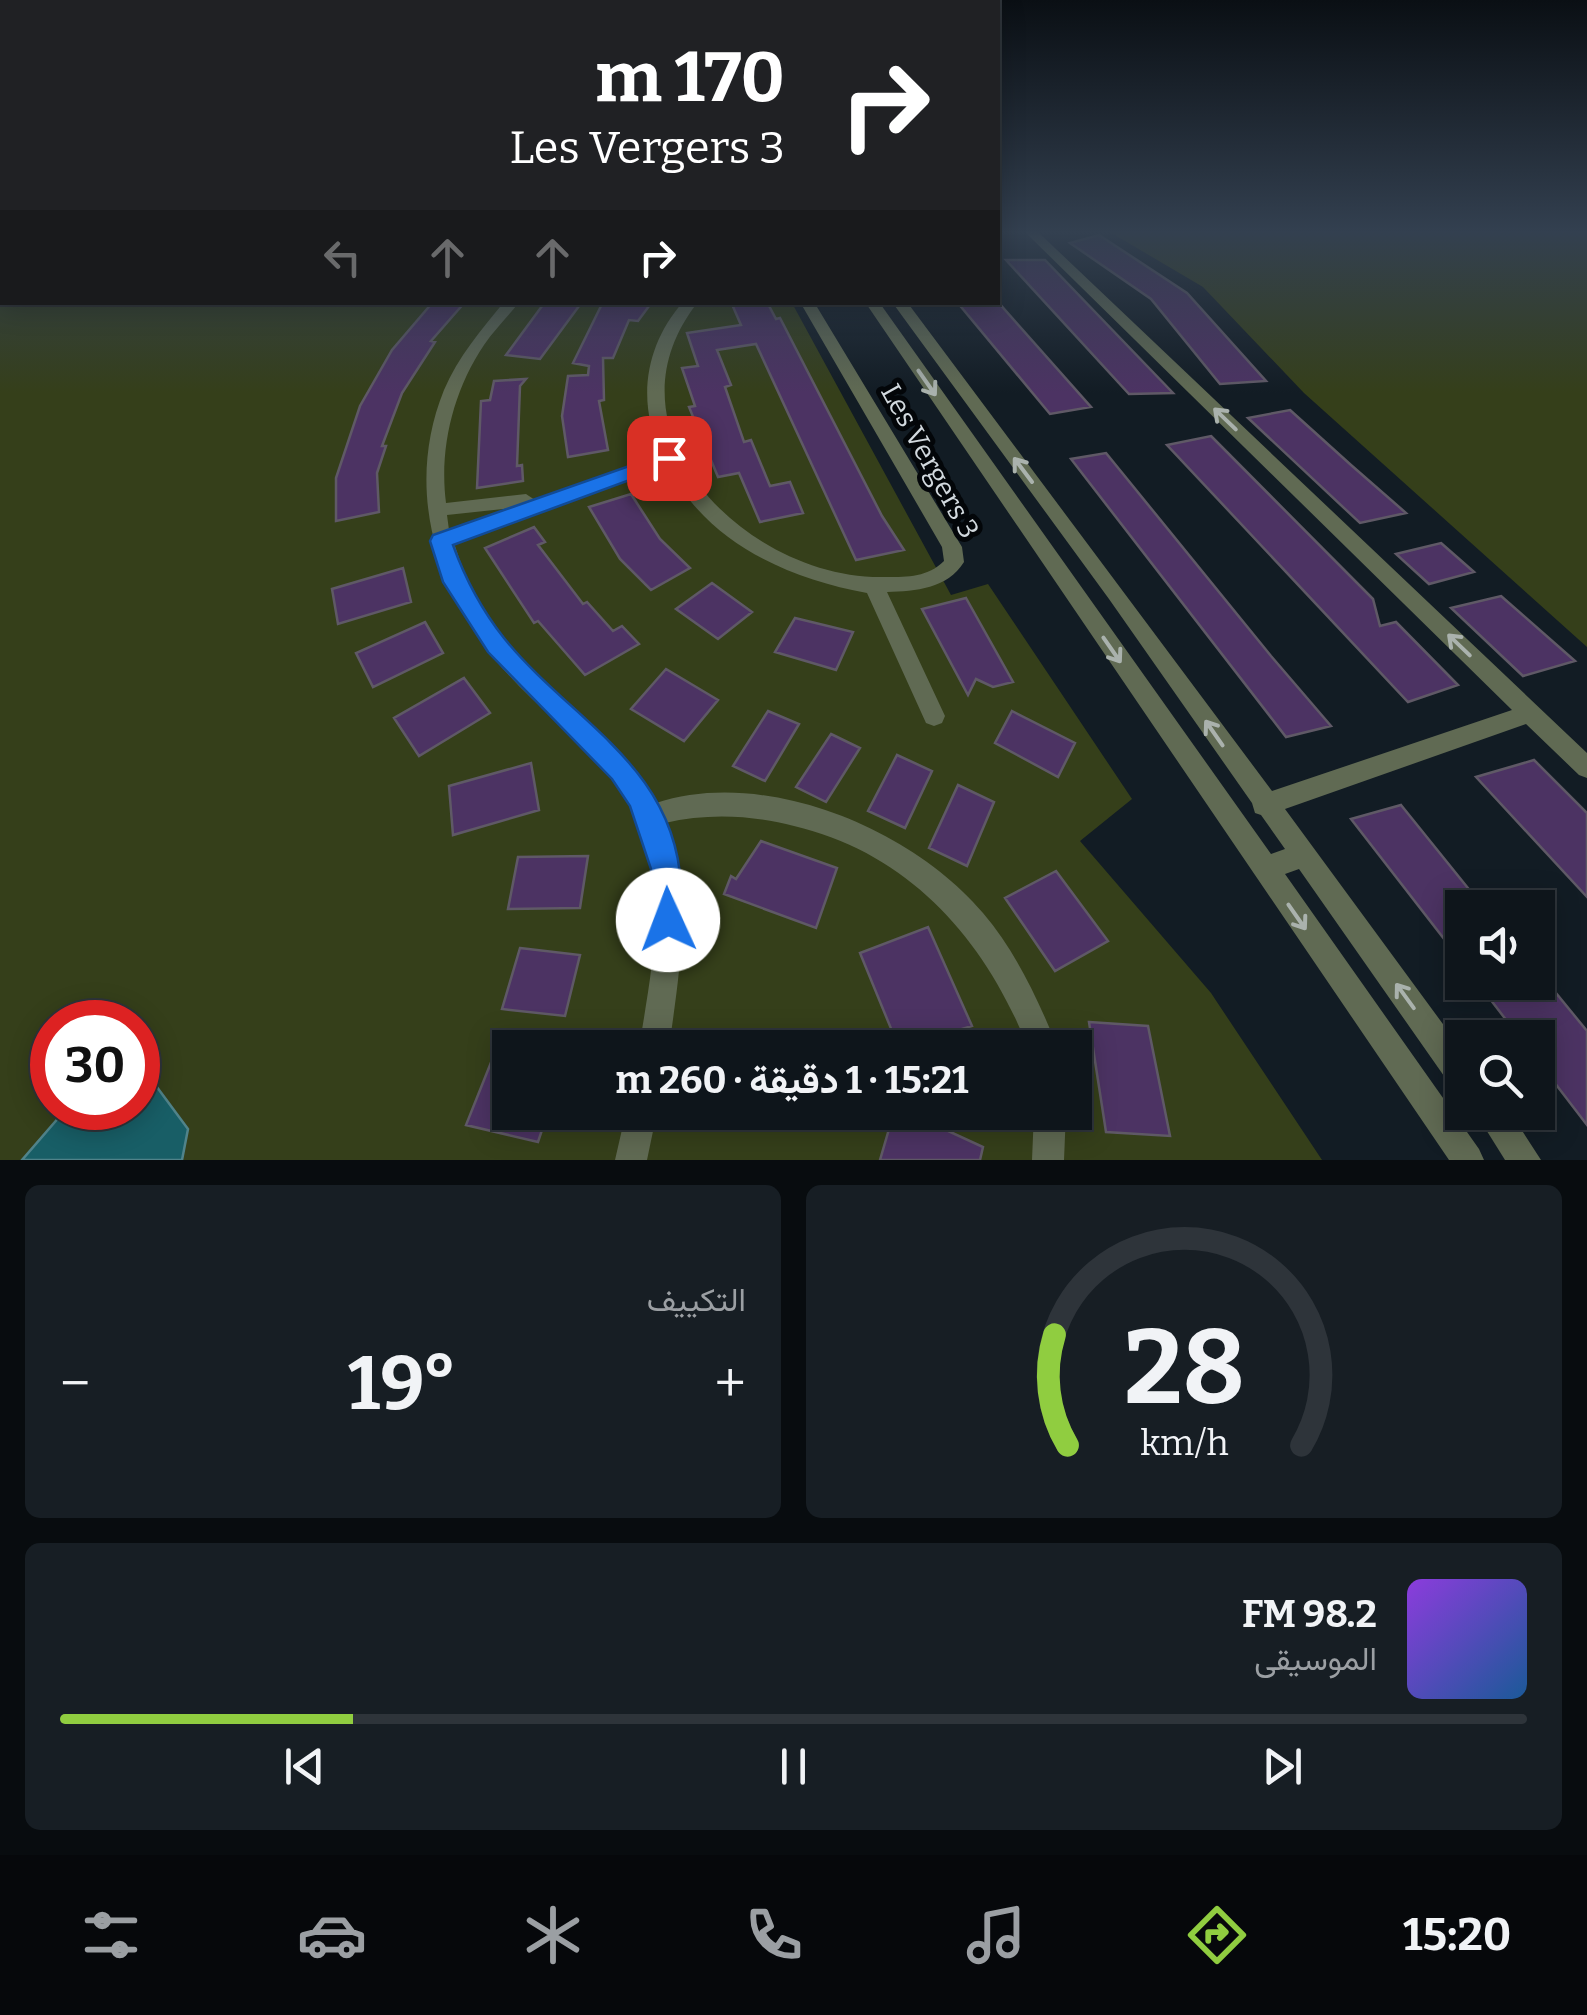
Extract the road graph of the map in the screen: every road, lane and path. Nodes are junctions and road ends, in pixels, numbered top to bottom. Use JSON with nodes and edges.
{"nodes":[{"id":1,"x":1086,"y":285,"type":"edge"},
{"id":2,"x":509,"y":305,"type":"edge"},
{"id":3,"x":689,"y":305,"type":"edge"},
{"id":4,"x":809,"y":305,"type":"edge"},
{"id":5,"x":874,"y":305,"type":"edge"},
{"id":6,"x":901,"y":305,"type":"edge"},
{"id":7,"x":669,"y":458,"type":"junction"},
{"id":8,"x":558,"y":496,"type":"junction"},
{"id":9,"x":436,"y":510,"type":"junction"},
{"id":10,"x":440,"y":541,"type":"junction"},
{"id":11,"x":874,"y":587,"type":"junction"},
{"id":12,"x":1530,"y":712,"type":"junction"},
{"id":13,"x":934,"y":716,"type":"dead end"},
{"id":14,"x":1587,"y":768,"type":"edge"},
{"id":15,"x":1264,"y":805,"type":"junction"},
{"id":16,"x":650,"y":817,"type":"junction"},
{"id":17,"x":1302,"y":856,"type":"junction"},
{"id":18,"x":1263,"y":870,"type":"junction"},
{"id":19,"x":656,"y":1030,"type":"edge"},
{"id":20,"x":1035,"y":1030,"type":"edge"},
{"id":21,"x":1445,"y":1052,"type":"edge"},
{"id":22,"x":638,"y":1130,"type":"edge"},
{"id":23,"x":1049,"y":1130,"type":"edge"},
{"id":24,"x":1503,"y":1130,"type":"edge"},
{"id":25,"x":631,"y":1160,"type":"edge"},
{"id":26,"x":1048,"y":1160,"type":"edge"},
{"id":27,"x":1468,"y":1160,"type":"edge"},
{"id":28,"x":1525,"y":1160,"type":"edge"}],
"edges":[{"from":12,"to":1,"type":"street","one_way":true},
{"from":2,"to":9,"type":"street"},
{"from":3,"to":7,"type":"street","name":"Les Vergers 3"},
{"from":4,"to":11,"type":"street","name":"Les Vergers 3"},
{"from":5,"to":18,"type":"street","one_way":true},
{"from":15,"to":6,"type":"street","one_way":true},
{"from":7,"to":8,"type":"street"},
{"from":7,"to":11,"type":"street","name":"Les Vergers 3"},
{"from":8,"to":9,"type":"street"},
{"from":8,"to":10,"type":"street"},
{"from":9,"to":10,"type":"street"},
{"from":10,"to":16,"type":"street"},
{"from":11,"to":13,"type":"street"},
{"from":12,"to":14,"type":"street"},
{"from":12,"to":15,"type":"street"},
{"from":15,"to":17,"type":"street"},
{"from":16,"to":19,"type":"street"},
{"from":16,"to":20,"type":"street"},
{"from":17,"to":18,"type":"street"},
{"from":21,"to":17,"type":"street","one_way":true},
{"from":18,"to":27,"type":"street","one_way":true},
{"from":22,"to":25,"type":"street"},
{"from":23,"to":26,"type":"street"},
{"from":24,"to":28,"type":"street"}]}
